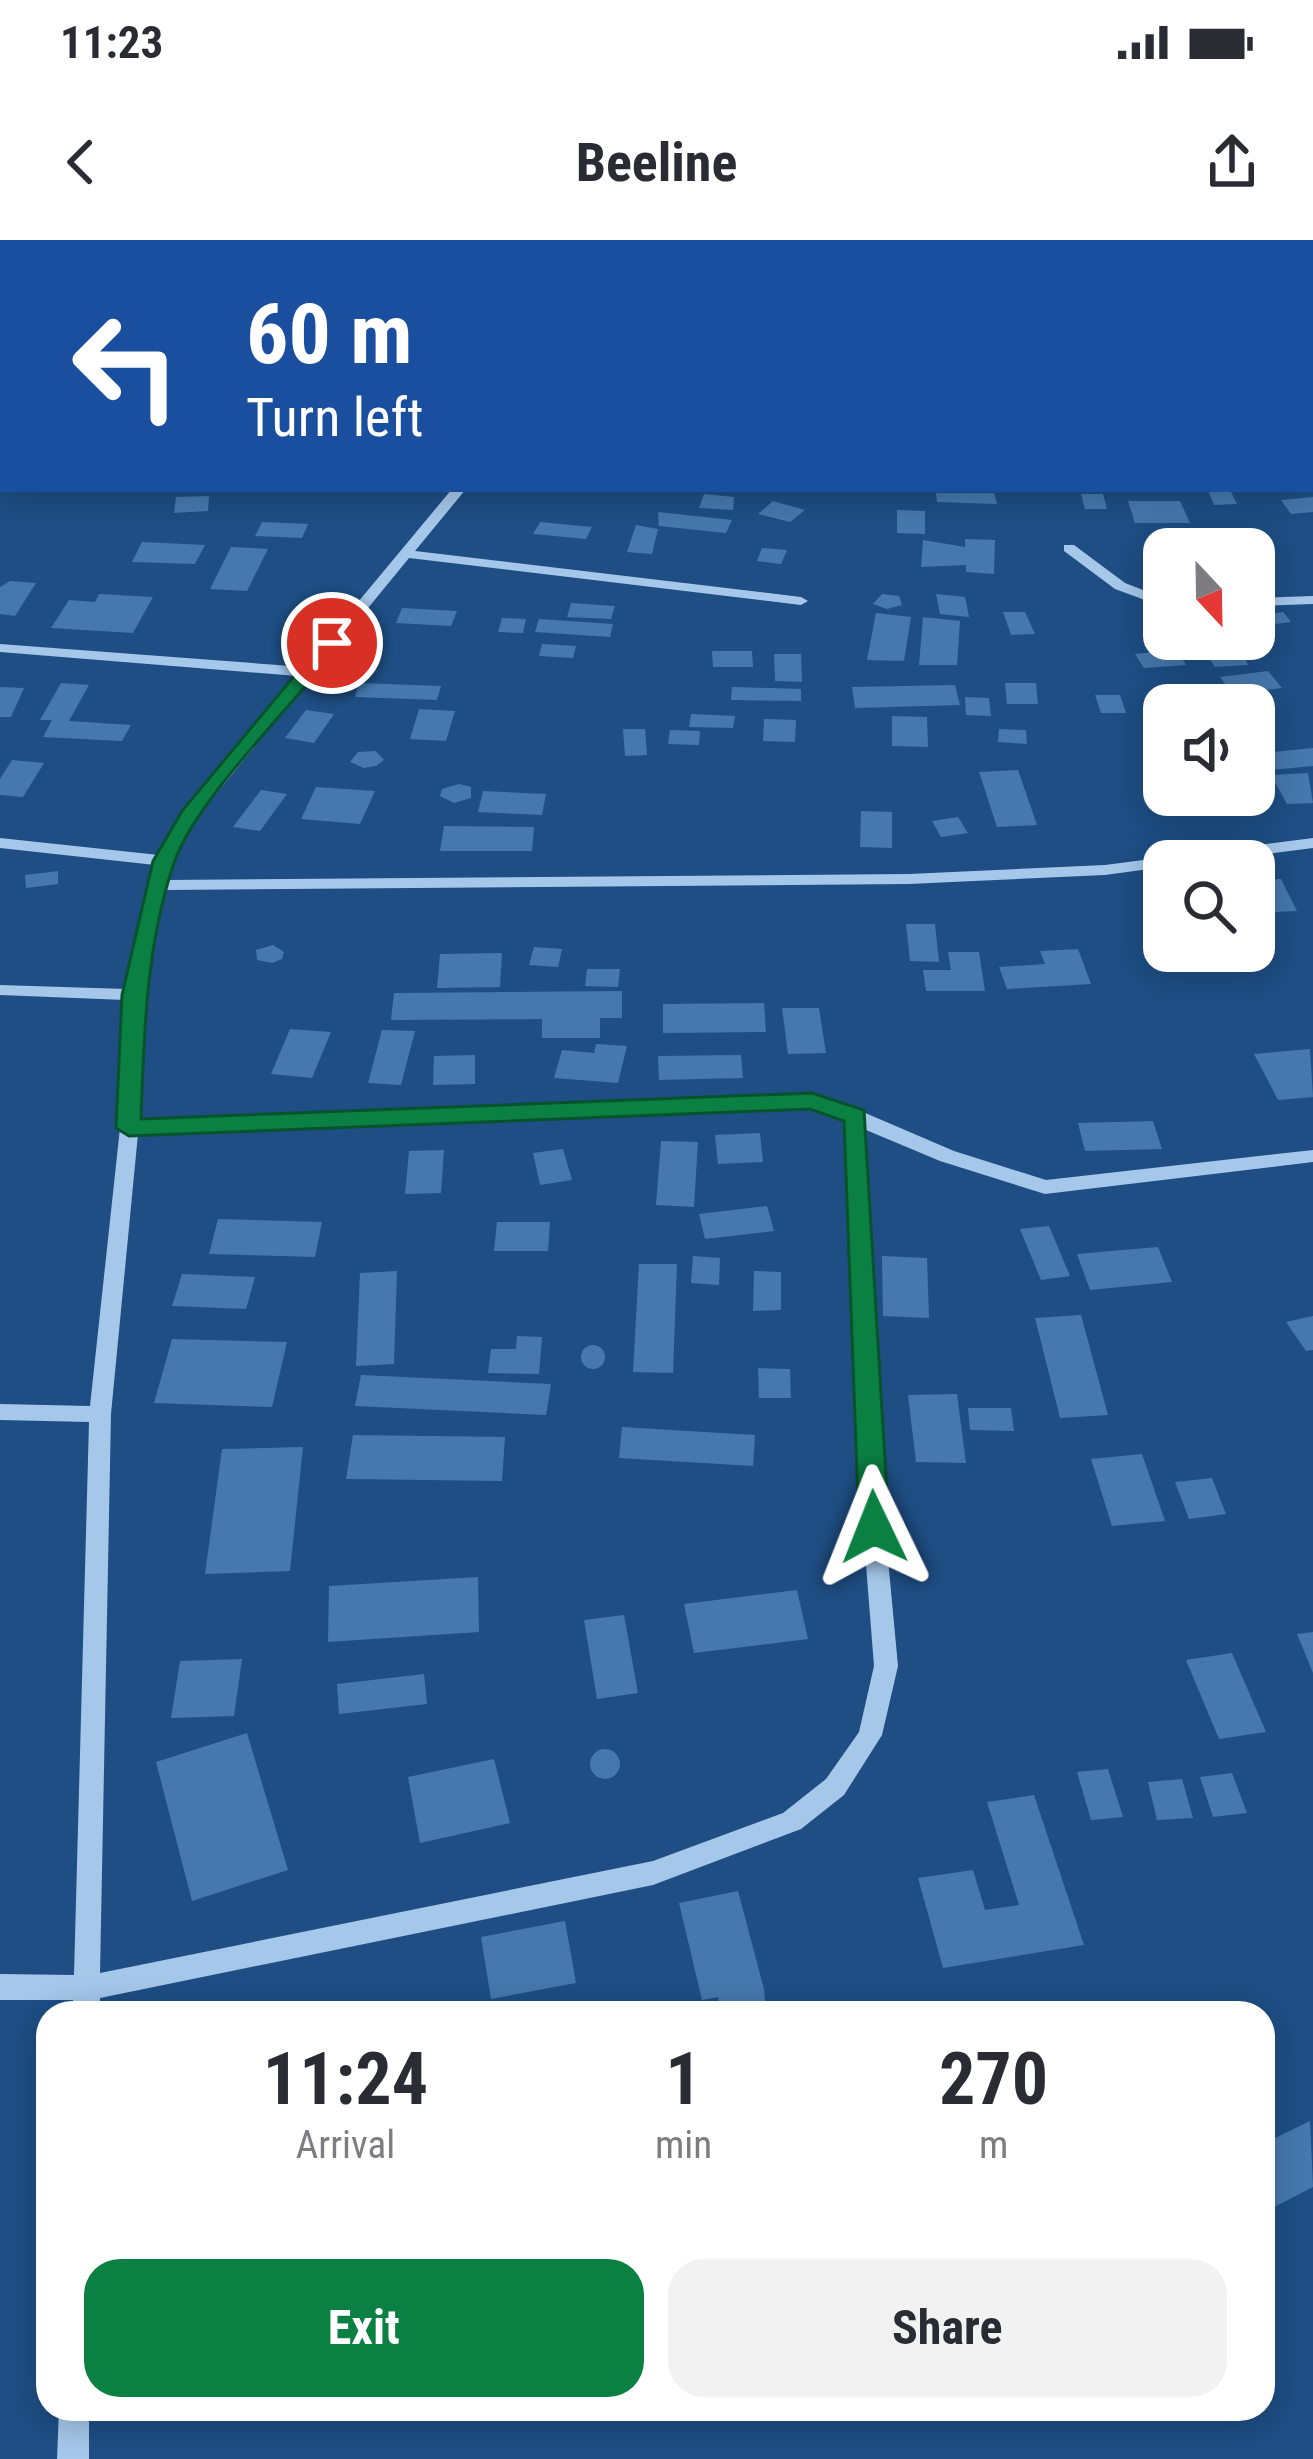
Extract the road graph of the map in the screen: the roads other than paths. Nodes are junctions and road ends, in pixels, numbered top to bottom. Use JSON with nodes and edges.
{"nodes":[{"id":1,"x":457,"y":492,"type":"edge"},
{"id":2,"x":1069,"y":548,"type":"dead end"},
{"id":3,"x":406,"y":554,"type":"junction"},
{"id":4,"x":1143,"y":595,"type":"edge"},
{"id":5,"x":1313,"y":600,"type":"edge"},
{"id":6,"x":801,"y":601,"type":"dead end"},
{"id":7,"x":1275,"y":601,"type":"edge"},
{"id":8,"x":0,"y":648,"type":"edge"},
{"id":9,"x":307,"y":672,"type":"junction"},
{"id":10,"x":0,"y":843,"type":"edge"},
{"id":11,"x":1313,"y":843,"type":"edge"},
{"id":12,"x":1275,"y":848,"type":"edge"},
{"id":13,"x":164,"y":861,"type":"junction"},
{"id":14,"x":1143,"y":863,"type":"edge"},
{"id":15,"x":160,"y":885,"type":"junction"},
{"id":16,"x":0,"y":991,"type":"edge"},
{"id":17,"x":134,"y":995,"type":"junction"},
{"id":18,"x":856,"y":1116,"type":"junction"},
{"id":19,"x":129,"y":1128,"type":"junction"},
{"id":20,"x":1313,"y":1156,"type":"edge"},
{"id":21,"x":0,"y":1412,"type":"edge"},
{"id":22,"x":100,"y":1414,"type":"junction"},
{"id":23,"x":0,"y":1987,"type":"edge"},
{"id":24,"x":86,"y":2001,"type":"edge"},
{"id":25,"x":74,"y":2421,"type":"edge"},
{"id":26,"x":73,"y":2459,"type":"edge"}],
"edges":[{"from":1,"to":3,"type":"street"},
{"from":2,"to":4,"type":"street"},
{"from":3,"to":6,"type":"street"},
{"from":3,"to":9,"type":"street"},
{"from":5,"to":7,"type":"street"},
{"from":8,"to":9,"type":"street"},
{"from":9,"to":13,"type":"street"},
{"from":10,"to":13,"type":"street"},
{"from":11,"to":12,"type":"street"},
{"from":13,"to":15,"type":"street"},
{"from":14,"to":15,"type":"street"},
{"from":15,"to":17,"type":"street"},
{"from":16,"to":17,"type":"street"},
{"from":17,"to":19,"type":"street"},
{"from":18,"to":19,"type":"street"},
{"from":18,"to":20,"type":"street"},
{"from":18,"to":24,"type":"street"},
{"from":19,"to":22,"type":"street"},
{"from":21,"to":22,"type":"street"},
{"from":22,"to":24,"type":"street"},
{"from":23,"to":24,"type":"street"},
{"from":25,"to":26,"type":"street"}]}
